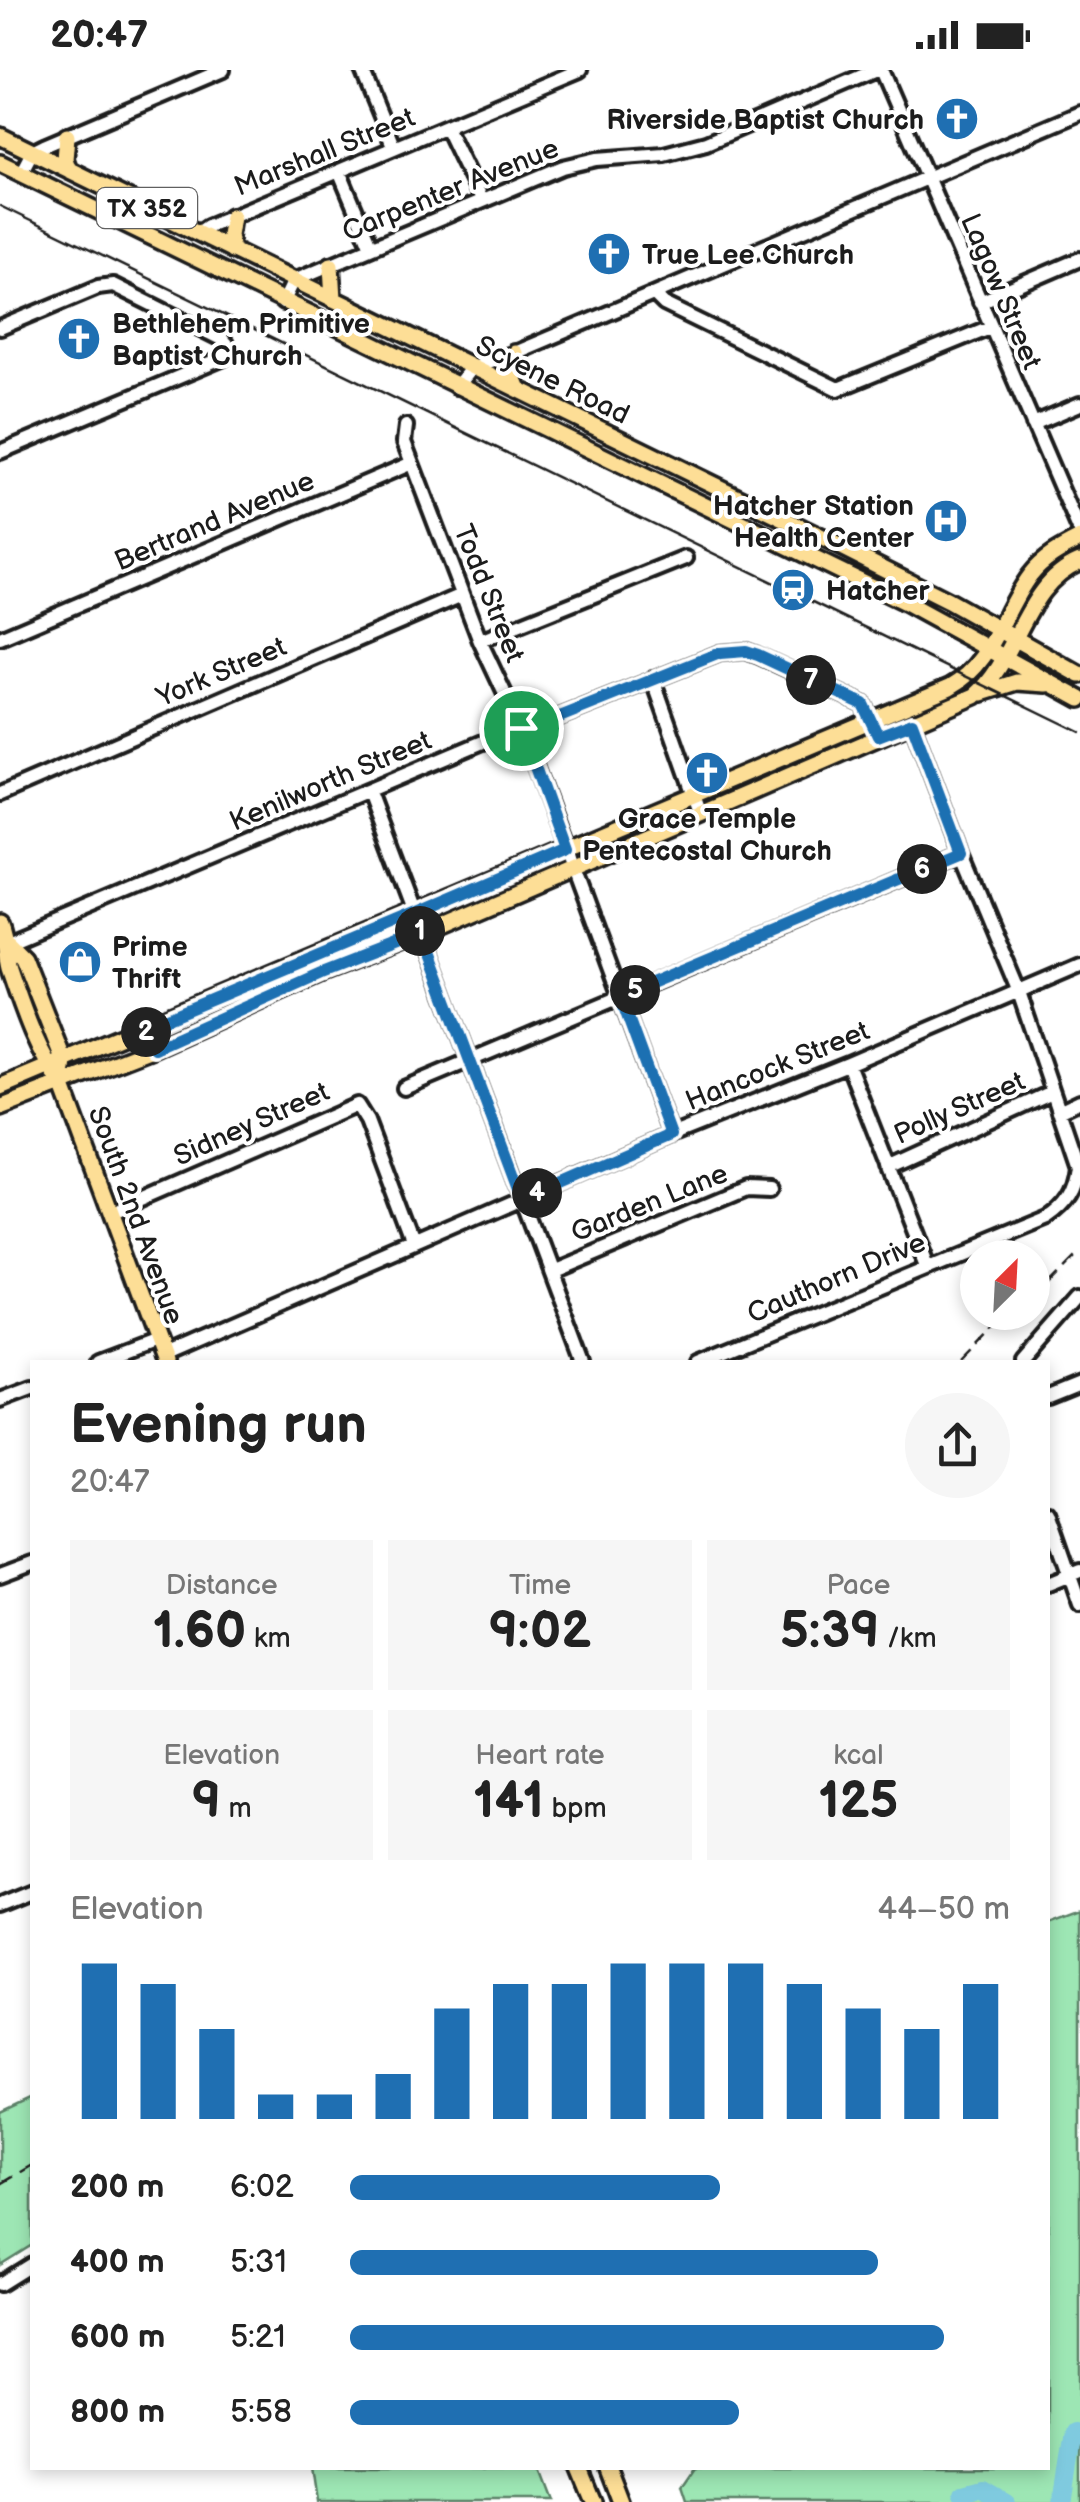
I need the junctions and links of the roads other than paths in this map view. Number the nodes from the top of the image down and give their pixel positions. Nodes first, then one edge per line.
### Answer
1 (223, 70) edge
2 (362, 70) edge
3 (580, 70) edge
4 (878, 70) edge
5 (1080, 112) edge
6 (446, 127) junction
7 (0, 136) edge
8 (67, 136) junction
9 (394, 148) junction
10 (32, 152) junction
11 (0, 162) edge
12 (69, 170) junction
13 (339, 171) junction
14 (20, 173) junction
15 (926, 178) junction
16 (482, 200) junction
17 (232, 216) junction
18 (198, 233) junction
19 (371, 247) junction
20 (232, 250) junction
21 (1080, 259) edge
22 (330, 265) junction
23 (294, 280) junction
24 (654, 294) junction
25 (333, 300) junction
26 (980, 302) junction
27 (282, 303) junction
28 (990, 327) junction
29 (0, 328) edge
30 (514, 353) junction
31 (472, 367) junction
32 (456, 387) junction
33 (518, 390) junction
34 (1080, 404) edge
35 (1033, 424) junction
36 (406, 426) dead end
37 (0, 452) edge
38 (412, 463) junction
39 (767, 510) junction
40 (724, 516) junction
41 (1080, 535) edge
42 (686, 558) dead end
43 (1080, 560) edge
44 (462, 594) junction
45 (1000, 630) junction
46 (0, 638) edge
47 (1016, 639) junction
48 (480, 641) junction
49 (990, 647) junction
50 (1006, 656) junction
51 (1080, 675) edge
52 (652, 680) junction
53 (1054, 685) junction
54 (978, 694) junction
55 (1080, 699) edge
56 (912, 723) junction
57 (521, 728) junction
58 (874, 728) junction
59 (369, 792) junction
60 (0, 794) edge
61 (694, 794) junction
62 (700, 812) junction
63 (565, 850) junction
64 (961, 853) junction
65 (573, 869) junction
66 (415, 914) junction
67 (0, 922) edge
68 (421, 934) junction
69 (8, 942) junction
70 (1080, 965) edge
71 (1018, 992) junction
72 (620, 996) junction
73 (144, 1028) junction
74 (154, 1048) junction
75 (471, 1060) junction
76 (56, 1064) junction
77 (848, 1064) junction
78 (62, 1084) junction
79 (0, 1087) edge
80 (404, 1088) dead end
81 (1052, 1092) junction
82 (1080, 1101) edge
83 (0, 1108) edge
84 (1059, 1111) junction
85 (671, 1135) junction
86 (1078, 1166) edge
87 (888, 1167) junction
88 (769, 1189) dead end
89 (522, 1200) junction
90 (111, 1212) junction
91 (414, 1246) junction
92 (927, 1265) junction
93 (550, 1270) junction
94 (1080, 1297) edge
95 (156, 1340) junction
96 (164, 1359) edge
97 (103, 1360) edge
98 (582, 1360) edge
99 (703, 1360) edge
100 (1025, 1360) edge
101 (1080, 1384) edge
102 (30, 1389) edge
103 (1050, 1397) edge
104 (0, 1400) edge
105 (1050, 1517) edge
106 (30, 1564) edge
107 (1075, 1573) edge
108 (0, 1576) edge
109 (1050, 1583) edge
110 (1080, 1605) edge
111 (30, 1893) edge
112 (0, 1905) edge
113 (30, 2265) edge
114 (0, 2284) edge
115 (581, 2470) edge
116 (609, 2470) edge
117 (593, 2502) edge
118 (621, 2502) edge

1 - 8 street
2 - 9 street
3 - 6 street, Marshall Street
4 - 15 street, Lagow Street
4 - 16 street, Carpenter Avenue
5 - 15 street
6 - 9 street, Marshall Street
6 - 16 street
7 - 10 main road, Scyene Road / TX 352
8 - 10 street
8 - 12 main road
9 - 13 street, Marshall Street
10 - 12 main road, Scyene Road / TX 352
10 - 14 street
11 - 14 main road, Scyene Road / TX 352
12 - 18 main road, Scyene Road / TX 352
13 - 17 street, Marshall Street
13 - 19 street
14 - 27 main road, Scyene Road / TX 352
15 - 24 street
15 - 26 street, Lagow Street
16 - 19 street, Carpenter Avenue
17 - 18 street, Marshall Street
17 - 20 main road
18 - 20 main road, Scyene Road / TX 352
19 - 22 street, Carpenter Avenue
20 - 23 main road, Scyene Road / TX 352
21 - 26 street
22 - 23 street, Carpenter Avenue
22 - 25 main road
23 - 25 main road, Scyene Road / TX 352
23 - 27 street
24 - 28 street
24 - 30 street
25 - 31 main road, Scyene Road / TX 352
26 - 28 street, Lagow Street
27 - 32 main road, Scyene Road / TX 352
28 - 35 street, Lagow Street
29 - 37 street
30 - 31 street
30 - 33 main road
31 - 32 street
31 - 33 main road, Scyene Road / TX 352
32 - 40 main road, Scyene Road / TX 352
33 - 39 main road, Scyene Road / TX 352
34 - 35 street
35 - 41 street, Lagow Street
36 - 38 street
38 - 44 street, Todd Street
38 - 46 street, Bertrand Avenue
39 - 40 main road
39 - 45 main road, Scyene Road / TX 352
40 - 49 main road, Scyene Road / TX 352
41 - 45 main road
42 - 48 street
43 - 47 main road
44 - 48 street, Todd Street
44 - 60 street, York Street
45 - 47 main road, Scyene Road / TX 352
45 - 49 main road
47 - 50 main road
47 - 51 main road, Scyene Road / TX 352
48 - 57 street, Todd Street
49 - 50 main road, Scyene Road / TX 352
49 - 58 main road
50 - 53 main road, Scyene Road / TX 352
50 - 54 main road
52 - 57 street, Kenilworth Street
52 - 58 street, Kenilworth Street
52 - 61 street
53 - 54 main road
53 - 55 main road, Scyene Road / TX 352
54 - 56 main road
56 - 58 main road
56 - 64 street
57 - 59 street, Kenilworth Street
57 - 63 street, Todd Street
58 - 61 main road
58 - 62 main road
59 - 66 street
59 - 69 street, Kenilworth Street
61 - 62 street
61 - 63 main road
62 - 65 main road
63 - 65 street, Todd Street
63 - 66 main road
64 - 71 street
64 - 72 street
65 - 68 main road
65 - 72 street, Todd Street
66 - 68 street
66 - 73 main road
67 - 69 main road, South 2nd Avenue
68 - 74 main road
68 - 75 street
69 - 76 main road, South 2nd Avenue
70 - 71 street, Hancock Street
71 - 77 street, Hancock Street
71 - 81 street
72 - 75 street
72 - 85 street, Todd Street
73 - 74 main road
73 - 76 main road
74 - 78 main road
75 - 80 street
75 - 89 street
76 - 78 main road, South 2nd Avenue
76 - 79 main road
77 - 85 street, Hancock Street
77 - 87 street
78 - 83 main road
78 - 90 main road, South 2nd Avenue
81 - 84 street
81 - 87 street, Polly Street
82 - 84 street, Polly Street
84 - 86 street
85 - 89 street, Hancock Street
86 - 92 street, Cauthorn Drive
87 - 92 street
88 - 93 street, Garden Lane
89 - 91 street, Hancock Street
89 - 93 street
90 - 91 street, Sidney Street
90 - 95 main road, South 2nd Avenue
91 - 96 street, Hancock Street
92 - 99 street, Cauthorn Drive
93 - 98 street
94 - 100 street
95 - 96 main road, South 2nd Avenue
95 - 97 street
101 - 103 street
102 - 104 street
105 - 107 street
106 - 108 street
107 - 109 street
107 - 110 street
111 - 112 street
113 - 114 street
115 - 117 main road
116 - 118 main road

